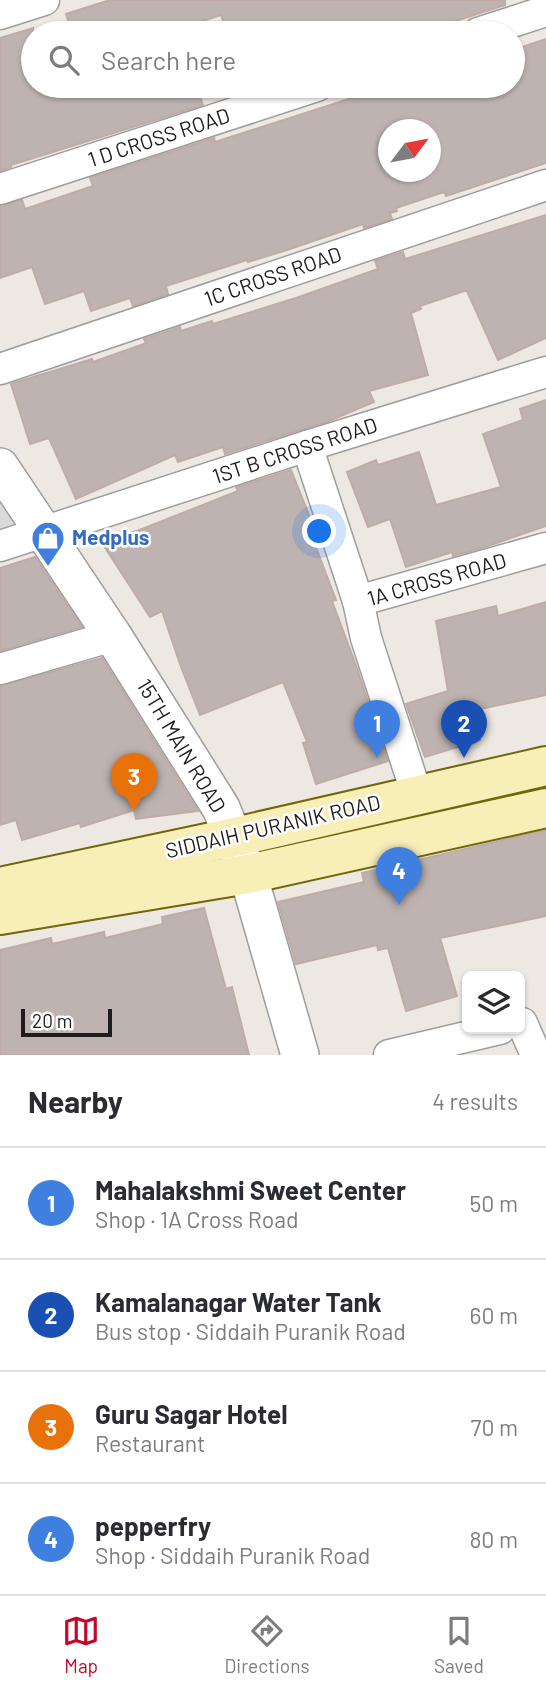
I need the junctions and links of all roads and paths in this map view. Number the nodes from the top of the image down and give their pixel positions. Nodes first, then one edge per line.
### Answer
1 (44, 0) edge
2 (546, 11) edge
3 (0, 14) edge
4 (515, 21) edge
5 (280, 98) edge
6 (546, 185) edge
7 (0, 189) edge
8 (0, 369) edge
9 (546, 372) edge
10 (307, 446) junction
11 (0, 467) edge
12 (45, 532) junction
13 (0, 546) edge
14 (546, 548) edge
15 (358, 601) junction
16 (113, 636) junction
17 (0, 669) edge
18 (546, 766) edge
19 (417, 795) junction
20 (546, 808) edge
21 (234, 837) junction
22 (248, 874) junction
23 (0, 887) edge
24 (0, 915) edge
25 (525, 1031) edge
26 (479, 1034) edge
27 (300, 1055) edge
28 (389, 1055) edge
29 (536, 1055) edge

1 - 3 street
2 - 4 street
5 - 7 street, 1 D CROSS ROAD
6 - 8 street, 1C CROSS ROAD
9 - 10 street, 1ST B CROSS ROAD
10 - 12 street, 1ST B CROSS ROAD
10 - 15 street
11 - 12 street, 15TH MAIN ROAD
12 - 13 street, 1ST B CROSS ROAD
12 - 16 street, 15TH MAIN ROAD
14 - 15 street, 1A CROSS ROAD
15 - 19 street, 1A CROSS ROAD
16 - 17 street
16 - 21 street, 15TH MAIN ROAD
18 - 19 main road, SIDDAIH PURANIK ROAD
19 - 21 main road, SIDDAIH PURANIK ROAD
20 - 22 main road, SIDDAIH PURANIK ROAD
21 - 22 street, 15TH MAIN ROAD
21 - 23 main road, SIDDAIH PURANIK ROAD
22 - 24 main road, SIDDAIH PURANIK ROAD
22 - 27 street, 15TH MAIN ROAD
25 - 29 street
26 - 28 street

